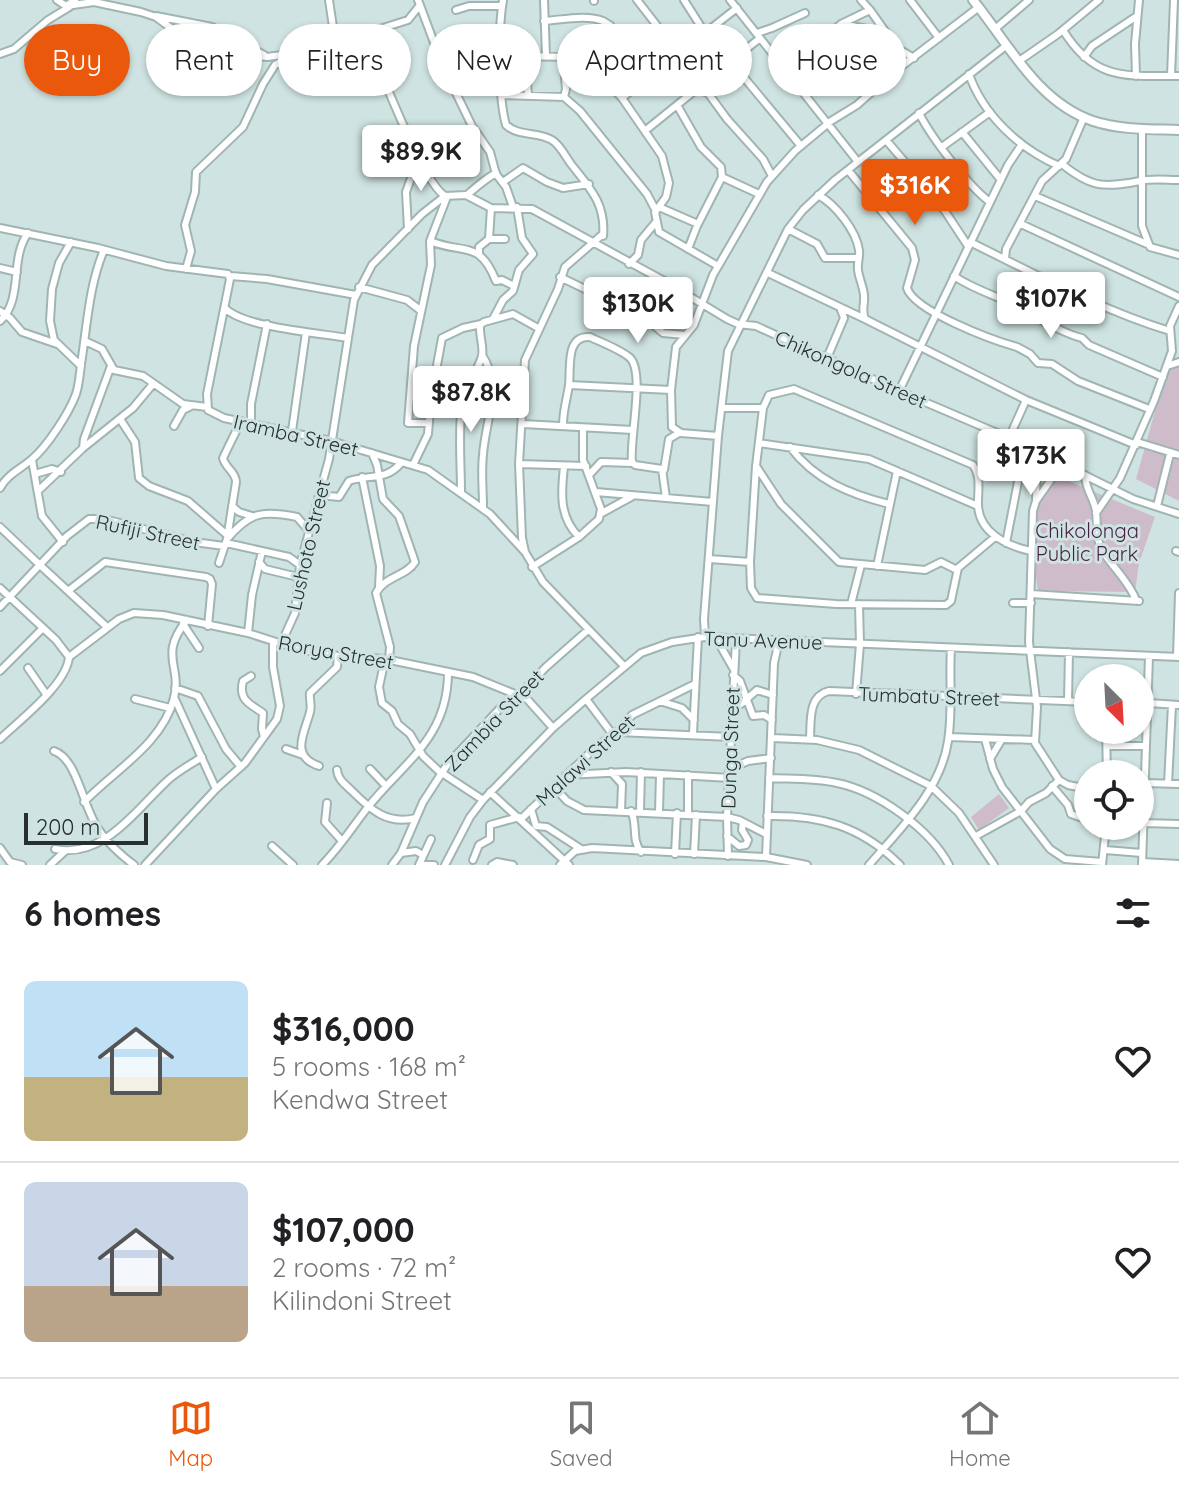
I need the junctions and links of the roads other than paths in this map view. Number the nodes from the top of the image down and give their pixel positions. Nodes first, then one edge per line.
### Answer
1 (57, 0) edge
2 (329, 0) edge
3 (544, 0) edge
4 (637, 0) edge
5 (684, 0) edge
6 (730, 0) edge
7 (861, 0) edge
8 (910, 0) edge
9 (1029, 0) edge
10 (1099, 0) edge
11 (1139, 0) edge
12 (1174, 0) edge
13 (94, 1) edge
14 (419, 2) edge
15 (502, 3) edge
16 (71, 4) edge
17 (976, 4) edge
18 (737, 8) junction
19 (456, 10) dead end
20 (870, 10) junction
21 (141, 12) junction
22 (805, 13) dead end
23 (1137, 16) junction
24 (544, 21) junction
25 (333, 24) edge
26 (395, 24) edge
27 (501, 24) edge
28 (608, 24) edge
29 (656, 24) edge
30 (699, 24) edge
31 (717, 24) edge
32 (841, 24) edge
33 (880, 24) edge
34 (995, 29) junction
35 (1063, 30) junction
36 (758, 35) junction
37 (939, 38) junction
38 (752, 41) edge
39 (1007, 45) junction
40 (768, 48) edge
41 (906, 53) edge
42 (0, 54) edge
43 (278, 56) edge
44 (541, 56) edge
45 (546, 56) junction
46 (267, 57) junction
47 (557, 57) edge
48 (1084, 57) junction
49 (914, 58) junction
50 (1019, 61) junction
51 (278, 66) edge
52 (969, 74) junction
53 (1136, 76) junction
54 (1175, 76) edge
55 (752, 87) edge
56 (391, 96) edge
57 (503, 96) edge
58 (541, 96) edge
59 (624, 96) edge
60 (692, 96) edge
61 (707, 96) edge
62 (805, 96) edge
63 (564, 97) joint
64 (622, 98) joint
65 (677, 105) junction
66 (990, 112) junction
67 (919, 113) junction
68 (1084, 117) junction
69 (829, 123) junction
70 (1142, 129) junction
71 (646, 130) junction
72 (1179, 130) edge
73 (962, 132) junction
74 (886, 140) junction
75 (1022, 144) junction
76 (801, 146) junction
77 (942, 147) junction
78 (419, 156) junction
79 (858, 162) junction
80 (1060, 165) junction
81 (767, 166) junction
82 (778, 168) junction
83 (848, 170) junction
84 (496, 173) junction
85 (772, 176) junction
86 (722, 177) junction
87 (1001, 180) junction
88 (1142, 180) junction
89 (1179, 180) edge
90 (503, 182) junction
91 (589, 184) junction
92 (759, 194) junction
93 (467, 195) junction
94 (818, 195) junction
95 (1035, 196) junction
96 (446, 197) junction
97 (990, 202) junction
98 (515, 207) junction
99 (491, 208) junction
100 (657, 209) junction
101 (656, 222) junction
102 (698, 224) junction
103 (1021, 224) junction
104 (1142, 226) junction
105 (0, 228) edge
106 (408, 229) junction
107 (788, 229) junction
108 (28, 233) junction
109 (603, 234) junction
110 (1131, 237) junction
111 (489, 239) junction
112 (505, 239) dead end
113 (430, 241) junction
114 (71, 242) junction
115 (591, 242) junction
116 (969, 244) junction
117 (600, 247) junction
118 (1150, 247) junction
119 (688, 249) junction
120 (1006, 249) junction
121 (104, 250) junction
122 (479, 254) junction
123 (996, 254) junction
124 (1179, 255) edge
125 (858, 258) junction
126 (1005, 259) junction
127 (629, 264) junction
128 (718, 266) junction
129 (0, 268) edge
130 (186, 269) junction
131 (17, 272) junction
132 (768, 273) junction
133 (230, 276) junction
134 (954, 276) junction
135 (560, 277) junction
136 (658, 278) junction
137 (514, 286) junction
138 (359, 287) junction
139 (356, 295) junction
140 (1179, 297) edge
141 (703, 304) junction
142 (1179, 306) edge
143 (225, 308) junction
144 (841, 309) junction
145 (420, 310) junction
146 (0, 311) edge
147 (937, 314) junction
148 (7, 315) junction
149 (639, 315) junction
150 (493, 319) junction
151 (865, 319) junction
152 (0, 321) edge
153 (267, 324) junction
154 (481, 324) junction
155 (741, 324) junction
156 (538, 328) junction
157 (1170, 331) junction
158 (306, 332) junction
159 (685, 335) junction
160 (347, 338) junction
161 (85, 341) junction
162 (58, 345) junction
163 (921, 347) junction
164 (482, 355) junction
165 (827, 358) junction
166 (1179, 362) edge
167 (81, 366) junction
168 (111, 366) junction
169 (1167, 366) junction
170 (1163, 377) junction
171 (153, 384) junction
172 (569, 385) junction
173 (636, 387) junction
174 (671, 390) junction
175 (899, 391) junction
176 (1026, 400) junction
177 (191, 406) junction
178 (207, 407) junction
179 (722, 408) junction
180 (763, 408) junction
181 (1149, 409) junction
182 (120, 419) junction
183 (241, 421) junction
184 (251, 423) junction
185 (429, 423) junction
186 (523, 424) junction
187 (563, 425) junction
188 (174, 426) dead end
189 (583, 428) junction
190 (633, 430) junction
191 (292, 431) junction
192 (679, 433) junction
193 (718, 436) junction
194 (1009, 438) junction
195 (331, 441) junction
196 (759, 443) junction
197 (1137, 444) junction
198 (1025, 446) junction
199 (790, 447) junction
200 (83, 448) junction
201 (1037, 452) junction
202 (372, 453) junction
203 (1170, 454) junction
204 (1179, 455) edge
205 (32, 460) junction
206 (401, 463) junction
207 (633, 463) junction
208 (519, 464) junction
209 (1062, 464) junction
210 (413, 465) junction
211 (586, 466) junction
212 (756, 466) junction
213 (564, 467) junction
214 (664, 470) junction
215 (897, 471) junction
216 (61, 472) junction
217 (35, 474) junction
218 (589, 475) junction
219 (1085, 475) junction
220 (379, 476) junction
221 (362, 477) junction
222 (0, 488) edge
223 (1114, 489) junction
224 (38, 491) junction
225 (320, 492) junction
226 (461, 492) junction
227 (596, 492) junction
228 (631, 497) junction
229 (666, 498) junction
230 (1036, 501) junction
231 (713, 502) junction
232 (889, 504) junction
233 (232, 506) junction
234 (978, 506) junction
235 (1157, 506) junction
236 (483, 507) junction
237 (1096, 513) junction
238 (600, 514) junction
239 (1179, 514) edge
240 (252, 516) junction
241 (0, 527) edge
242 (309, 531) junction
243 (579, 537) junction
244 (995, 537) junction
245 (63, 542) junction
246 (228, 542) junction
247 (1006, 543) junction
248 (262, 551) junction
249 (1031, 551) junction
250 (525, 552) junction
251 (710, 559) junction
252 (259, 562) junction
253 (750, 562) junction
254 (300, 565) junction
255 (861, 565) junction
256 (41, 566) junction
257 (877, 566) junction
258 (532, 567) junction
259 (957, 570) junction
260 (298, 577) junction
261 (210, 579) junction
262 (379, 587) junction
263 (0, 588) edge
264 (68, 591) junction
265 (1179, 593) edge
266 (1031, 594) junction
267 (9, 598) junction
268 (1013, 603) dead end
269 (1031, 603) junction
270 (855, 604) junction
271 (0, 607) edge
272 (185, 622) junction
273 (208, 626) junction
274 (107, 627) junction
275 (42, 629) junction
276 (588, 630) junction
277 (248, 633) junction
278 (701, 637) junction
279 (716, 638) junction
280 (736, 640) junction
281 (273, 641) junction
282 (779, 641) junction
283 (281, 644) junction
284 (860, 644) junction
285 (199, 648) dead end
286 (951, 648) junction
287 (1029, 651) junction
288 (1069, 652) junction
289 (338, 656) junction
290 (1149, 656) junction
291 (69, 657) junction
292 (1178, 657) edge
293 (387, 659) junction
294 (1149, 664) edge
295 (624, 666) junction
296 (28, 668) dead end
297 (0, 671) edge
298 (733, 671) junction
299 (448, 672) junction
300 (251, 676) dead end
301 (695, 684) junction
302 (175, 688) junction
303 (46, 694) junction
304 (856, 694) junction
305 (514, 695) junction
306 (773, 695) junction
307 (174, 697) junction
308 (747, 697) junction
309 (950, 697) junction
310 (135, 699) dead end
311 (586, 699) junction
312 (1036, 699) junction
313 (1068, 700) junction
314 (660, 701) junction
315 (1074, 701) edge
316 (1154, 703) edge
317 (732, 704) junction
318 (1175, 705) edge
319 (170, 708) junction
320 (694, 720) junction
321 (772, 720) junction
322 (553, 728) junction
323 (615, 733) junction
324 (693, 733) junction
325 (264, 737) junction
326 (731, 737) junction
327 (949, 737) junction
328 (772, 738) junction
329 (0, 739) edge
330 (810, 739) junction
331 (985, 739) junction
332 (1002, 739) junction
333 (1035, 740) junction
334 (1108, 746) joint
335 (1146, 746) joint
336 (286, 749) dead end
337 (54, 751) dead end
338 (421, 752) junction
339 (303, 755) junction
340 (202, 757) junction
341 (771, 758) junction
342 (990, 759) junction
343 (1108, 760) edge
344 (1146, 760) edge
345 (319, 766) dead end
346 (241, 767) junction
347 (370, 769) dead end
348 (730, 769) junction
349 (337, 770) dead end
350 (611, 772) junction
351 (641, 772) junction
352 (442, 773) junction
353 (660, 774) junction
354 (566, 775) junction
355 (688, 775) junction
356 (730, 778) junction
357 (769, 778) junction
358 (1059, 780) junction
359 (1154, 783) edge
360 (1168, 784) junction
361 (1179, 784) edge
362 (386, 786) junction
363 (931, 786) junction
364 (1052, 786) junction
365 (1074, 786) edge
366 (554, 787) junction
367 (216, 789) junction
368 (490, 792) junction
369 (483, 800) junction
370 (84, 802) junction
371 (327, 803) dead end
372 (368, 808) junction
373 (531, 809) junction
374 (621, 811) junction
375 (631, 811) junction
376 (1021, 811) junction
377 (643, 812) junction
378 (659, 812) junction
379 (677, 813) junction
380 (692, 814) junction
381 (767, 816) junction
382 (1074, 816) edge
383 (727, 817) junction
384 (416, 818) junction
385 (520, 818) junction
386 (908, 819) junction
387 (1154, 823) edge
388 (743, 824) junction
389 (1179, 824) edge
390 (635, 825) junction
391 (766, 834) junction
392 (727, 836) junction
393 (976, 836) junction
394 (107, 839) junction
395 (431, 839) dead end
396 (1105, 840) edge
397 (1142, 840) edge
398 (342, 841) junction
399 (272, 846) dead end
400 (0, 848) edge
401 (55, 849) dead end
402 (581, 849) junction
403 (882, 849) junction
404 (1105, 850) junction
405 (65, 851) junction
406 (641, 852) junction
407 (401, 853) junction
408 (1142, 853) junction
409 (675, 854) junction
410 (694, 854) junction
411 (423, 855) junction
412 (728, 856) junction
413 (766, 857) junction
414 (1060, 857) junction
415 (473, 860) dead end
416 (564, 863) edge
417 (1102, 864) edge
418 (1142, 864) edge
419 (1160, 864) edge
420 (1179, 864) edge
421 (22, 865) edge
422 (50, 865) edge
423 (134, 865) edge
424 (145, 865) edge
425 (293, 865) edge
426 (322, 865) edge
427 (392, 865) edge
428 (420, 865) edge
429 (434, 865) edge
430 (445, 865) edge
431 (492, 865) edge
432 (513, 865) edge
433 (807, 865) edge
434 (869, 865) edge
435 (900, 865) edge
436 (949, 865) edge
437 (994, 865) edge
438 (1056, 865) edge

1 - 16 street
2 - 25 street
3 - 24 street
4 - 29 street
5 - 30 street
6 - 18 street
7 - 20 street
8 - 37 street
9 - 34 street
10 - 35 street
11 - 23 street
12 - 54 street
13 - 16 street
13 - 21 street
14 - 26 street
14 - 84 street
15 - 19 street
15 - 27 street
16 - 42 street
17 - 34 main road
17 - 37 street
18 - 31 street
18 - 36 street
20 - 32 street
20 - 33 street
21 - 46 street
21 - 46 street
22 - 36 street
23 - 48 street
23 - 53 street
24 - 28 street
24 - 45 street
34 - 39 main road
35 - 48 street
35 - 50 street
36 - 38 street
36 - 40 street
37 - 49 street
39 - 50 main road
39 - 52 street
41 - 49 street
43 - 46 street
44 - 45 street
45 - 47 street
48 - 53 street
49 - 69 street
50 - 68 main road
51 - 130 street
52 - 66 street
52 - 67 street
53 - 54 street
55 - 76 street
56 - 78 street
57 - 91 street
58 - 63 street
59 - 64 street
60 - 65 street
61 - 81 street
62 - 69 street
63 - 100 street
64 - 71 street
65 - 71 street
65 - 86 street
66 - 73 street
66 - 75 street
67 - 74 street
67 - 77 street
68 - 70 main road
68 - 80 street
69 - 76 street
69 - 79 street
70 - 72 main road
70 - 88 street
71 - 100 street
73 - 77 street
73 - 87 street
74 - 79 street
74 - 116 street
75 - 80 street
75 - 87 street
76 - 82 street
77 - 97 street
78 - 96 street
78 - 106 street
79 - 83 street
80 - 88 street
80 - 95 street
81 - 82 street
81 - 85 street
82 - 85 street
83 - 94 street
83 - 147 street
84 - 90 street
84 - 93 street
85 - 92 street
86 - 92 street
86 - 102 street
87 - 97 street
88 - 89 street
88 - 104 street
90 - 91 street
90 - 98 street
91 - 109 street
92 - 128 street
93 - 96 street
93 - 99 street
94 - 107 street
94 - 125 street
95 - 103 street
95 - 110 street
96 - 106 street, Lushoto Street
96 - 113 street
97 - 116 street
98 - 99 street
98 - 115 street, Chikongola Street
98 - 137 street
99 - 111 street
100 - 101 street
100 - 102 street
101 - 119 street
101 - 127 street
102 - 119 street
103 - 120 street
103 - 140 street
104 - 110 street
104 - 118 street
105 - 108 street
106 - 138 street, Lushoto Street
107 - 125 street
107 - 132 street
108 - 114 street
108 - 131 street
109 - 115 street
109 - 117 street
110 - 118 street
111 - 112 street
111 - 122 street
113 - 122 street
113 - 145 street
114 - 121 street
114 - 162 street
115 - 117 street, Chikongola Street
115 - 135 street
116 - 123 street
116 - 134 street
117 - 127 street, Chikongola Street
118 - 124 street
119 - 128 street
120 - 123 street
120 - 126 street
121 - 130 street
121 - 161 street
122 - 137 street
123 - 126 street
125 - 151 street
126 - 157 street
127 - 136 street, Chikongola Street
128 - 141 street
129 - 131 street
130 - 133 street
131 - 148 street
132 - 144 street
132 - 155 street
133 - 139 street
133 - 143 street, Iramba Street
134 - 147 street
134 - 170 street
135 - 149 street
135 - 156 street
136 - 141 street, Chikongola Street
136 - 149 street
137 - 150 street
138 - 139 street, Lushoto Street
138 - 145 street
139 - 160 street, Lushoto Street
141 - 155 street, Chikongola Street
141 - 159 street
142 - 157 street
143 - 153 street
143 - 178 street, Iramba Street
144 - 151 street
144 - 165 street
145 - 185 street
146 - 148 street
147 - 163 street
147 - 181 street
148 - 152 street
148 - 162 street
149 - 159 street
150 - 154 street
150 - 156 street
151 - 163 street
153 - 158 street
153 - 184 street
154 - 164 street
154 - 185 street
155 - 165 street, Chikongola Street
155 - 179 street
156 - 186 street
157 - 169 street
158 - 160 street
158 - 191 street
159 - 174 street
160 - 195 street, Lushoto Street
161 - 167 street
161 - 168 street
162 - 167 street
163 - 175 street
163 - 176 street
164 - 226 street
164 - 236 street
165 - 175 street, Chikongola Street
166 - 169 street
167 - 205 street
168 - 171 street
168 - 200 street
169 - 170 street
170 - 181 street
171 - 177 street
171 - 182 street
172 - 173 street
172 - 173 street
172 - 187 street
173 - 174 street
173 - 190 street
174 - 192 street
175 - 194 street, Chikongola Street
176 - 194 street
176 - 197 street
177 - 178 street
177 - 188 street
178 - 183 street, Iramba Street
179 - 180 street
179 - 193 street
180 - 196 street
180 - 234 street
181 - 197 street
182 - 200 street
182 - 246 street
183 - 184 street, Iramba Street
183 - 233 street
184 - 191 street, Iramba Street
185 - 210 street
186 - 187 street
186 - 208 street
187 - 189 street
189 - 190 street
189 - 211 street
190 - 207 street
191 - 195 street, Iramba Street
192 - 193 street
192 - 214 street
193 - 231 street
194 - 198 street, Chikongola Street
195 - 202 street, Iramba Street
195 - 225 street, Lushoto Street
196 - 199 street
196 - 212 street
197 - 203 street
197 - 223 street
198 - 201 street, Chikongola Street
198 - 247 street
199 - 215 street
199 - 232 street
200 - 216 street
201 - 209 street, Chikongola Street
201 - 230 street
202 - 206 street, Iramba Street
202 - 220 street
203 - 204 street
203 - 235 street
205 - 217 street
205 - 222 street
206 - 210 street, Iramba Street
206 - 220 street
207 - 214 street
207 - 218 street
208 - 213 street
208 - 250 street
209 - 219 street, Chikongola Street
209 - 230 street
210 - 226 street, Iramba Street
211 - 213 street
211 - 218 street
212 - 253 street
212 - 255 street
213 - 243 street
214 - 229 street
215 - 232 street
215 - 234 street
216 - 217 street
216 - 224 street
217 - 224 street
218 - 227 street
219 - 223 street, Chikongola Street
219 - 237 street
220 - 221 street
220 - 262 street
221 - 225 street
221 - 262 street
223 - 235 street, Chikongola Street
223 - 237 street
224 - 245 street
225 - 242 street, Lushoto Street
226 - 236 street, Iramba Street
227 - 228 street
227 - 238 street
228 - 229 street
228 - 238 street
229 - 231 street
230 - 249 street
231 - 251 street
232 - 257 street
233 - 240 street
233 - 246 street
234 - 244 street
235 - 239 street, Chikongola Street
236 - 250 street, Iramba Street
237 - 266 street
238 - 243 street
240 - 242 street
240 - 246 street
241 - 256 street
242 - 254 street, Lushoto Street
243 - 258 street
244 - 247 street
244 - 259 street
245 - 246 street, Rufiji Street
245 - 256 street, Rufiji Street
246 - 248 street, Rufiji Street
246 - 261 street
247 - 249 street
248 - 252 street
248 - 254 street, Rufiji Street
249 - 266 street
250 - 258 street, Iramba Street
251 - 253 street
251 - 278 street
252 - 260 street
252 - 277 street
253 - 270 street
254 - 260 street, Lushoto Street
255 - 257 street
255 - 270 street
256 - 264 street
256 - 267 street, Rufiji Street
257 - 259 street
258 - 276 street, Iramba Street
259 - 270 street
260 - 283 street, Lushoto Street
261 - 264 street
261 - 273 street
262 - 293 street
263 - 267 street
264 - 274 street
265 - 292 street
266 - 269 street
267 - 271 street, Rufiji Street
267 - 275 street
268 - 269 street
269 - 287 street
270 - 284 street
272 - 273 street, Rorya Street
272 - 274 street, Rorya Street
272 - 285 street
272 - 302 street
273 - 277 street, Rorya Street
274 - 291 street, Rorya Street
275 - 291 street
275 - 297 street
276 - 295 street, Iramba Street
276 - 305 street, Zambia Street
277 - 281 street, Rorya Street
278 - 279 street, Tanu Avenue
278 - 295 street, Tanu Avenue
278 - 301 street
279 - 280 street, Tanu Avenue
279 - 298 street
280 - 282 street, Tanu Avenue
280 - 298 street, Dunga Street
281 - 283 street, Rorya Street
281 - 325 street
282 - 284 street, Tanu Avenue
282 - 306 street
283 - 289 street, Rorya Street
284 - 286 street, Tanu Avenue
284 - 304 street
286 - 287 street, Tanu Avenue
286 - 309 street
287 - 288 street, Tanu Avenue
287 - 312 street
288 - 290 street, Tanu Avenue
288 - 313 street
289 - 293 street, Rorya Street
289 - 339 street
290 - 292 street, Tanu Avenue
290 - 294 street
291 - 303 street
293 - 299 street, Rorya Street
293 - 338 street
295 - 311 street, Tanu Avenue
296 - 303 street
298 - 308 street
298 - 317 street, Dunga Street
299 - 305 street, Rorya Street
299 - 338 street
300 - 325 street
301 - 314 street, Malawi Street
301 - 320 street
302 - 307 street
302 - 346 street
303 - 329 street
304 - 309 street, Tumbatu Street
304 - 330 street, Tumbatu Street
305 - 322 street, Rorya Street
305 - 352 street, Zambia Street
306 - 308 street
306 - 321 street
307 - 319 street
307 - 340 street
308 - 317 street
308 - 321 street
309 - 312 street, Tumbatu Street
309 - 327 street
310 - 319 street
311 - 322 street, Tanu Avenue
311 - 323 street
312 - 313 street, Tumbatu Street
312 - 333 street
313 - 315 street, Tumbatu Street
314 - 320 street
314 - 323 street, Malawi Street
316 - 318 street
317 - 326 street, Dunga Street
318 - 360 street
319 - 370 street
320 - 324 street
321 - 328 street
322 - 368 street, Tanu Avenue
323 - 324 street
323 - 354 street, Malawi Street
324 - 326 street
325 - 346 street
326 - 348 street, Dunga Street
327 - 331 street
327 - 363 street
328 - 330 street
328 - 341 street
330 - 363 street
331 - 332 street
331 - 342 street
332 - 333 street
332 - 342 street
333 - 358 street
334 - 335 street
334 - 343 street
335 - 344 street
336 - 339 street
337 - 370 street
338 - 352 street
338 - 362 street
339 - 345 street
340 - 367 street
340 - 394 street
341 - 348 street
341 - 357 street
342 - 376 street
346 - 367 street
347 - 362 street
348 - 356 street, Dunga Street
349 - 372 street
350 - 351 street
350 - 354 street
350 - 374 street
351 - 353 street
351 - 377 street
352 - 369 street
352 - 384 street, Zambia Street
353 - 355 street
353 - 378 street
354 - 366 street, Malawi Street
355 - 356 street
355 - 380 street
356 - 383 street, Dunga Street
357 - 381 street
357 - 386 street
358 - 364 street
358 - 365 street
359 - 360 street
360 - 361 street
362 - 372 street
363 - 386 street
363 - 393 street
364 - 376 street
364 - 382 street
366 - 373 street, Malawi Street
366 - 374 street
367 - 424 street
368 - 369 street, Tanu Avenue
368 - 385 street
369 - 430 street, Tanu Avenue
370 - 394 street
371 - 398 street
372 - 384 street
372 - 398 street
373 - 385 street, Malawi Street
373 - 402 street
374 - 375 street
375 - 377 street
375 - 390 street
376 - 393 street
376 - 414 street
377 - 378 street
377 - 390 street
378 - 379 street
379 - 380 street
379 - 409 street
380 - 383 street
380 - 410 street
381 - 391 street
381 - 403 street
383 - 388 street
383 - 392 street, Dunga Street
384 - 407 street, Zambia Street
385 - 415 street, Malawi Street
385 - 416 street
386 - 403 street
386 - 436 street
387 - 389 street
388 - 391 street
388 - 392 street
388 - 392 street
390 - 406 street
391 - 413 street
392 - 412 street, Dunga Street
393 - 437 street
394 - 405 street
394 - 423 street
395 - 411 street
396 - 404 street
397 - 408 street
398 - 426 street
399 - 425 street
400 - 421 street
401 - 405 street
402 - 406 street
402 - 416 street
403 - 434 street
403 - 435 street
404 - 408 street
404 - 417 street
405 - 422 street
406 - 409 street
407 - 411 street
407 - 427 street, Zambia Street
408 - 418 street
409 - 410 street
410 - 412 street
411 - 428 street
412 - 413 street
413 - 433 street
414 - 417 street
414 - 438 street
418 - 419 street
419 - 420 street
428 - 429 street
431 - 432 street

